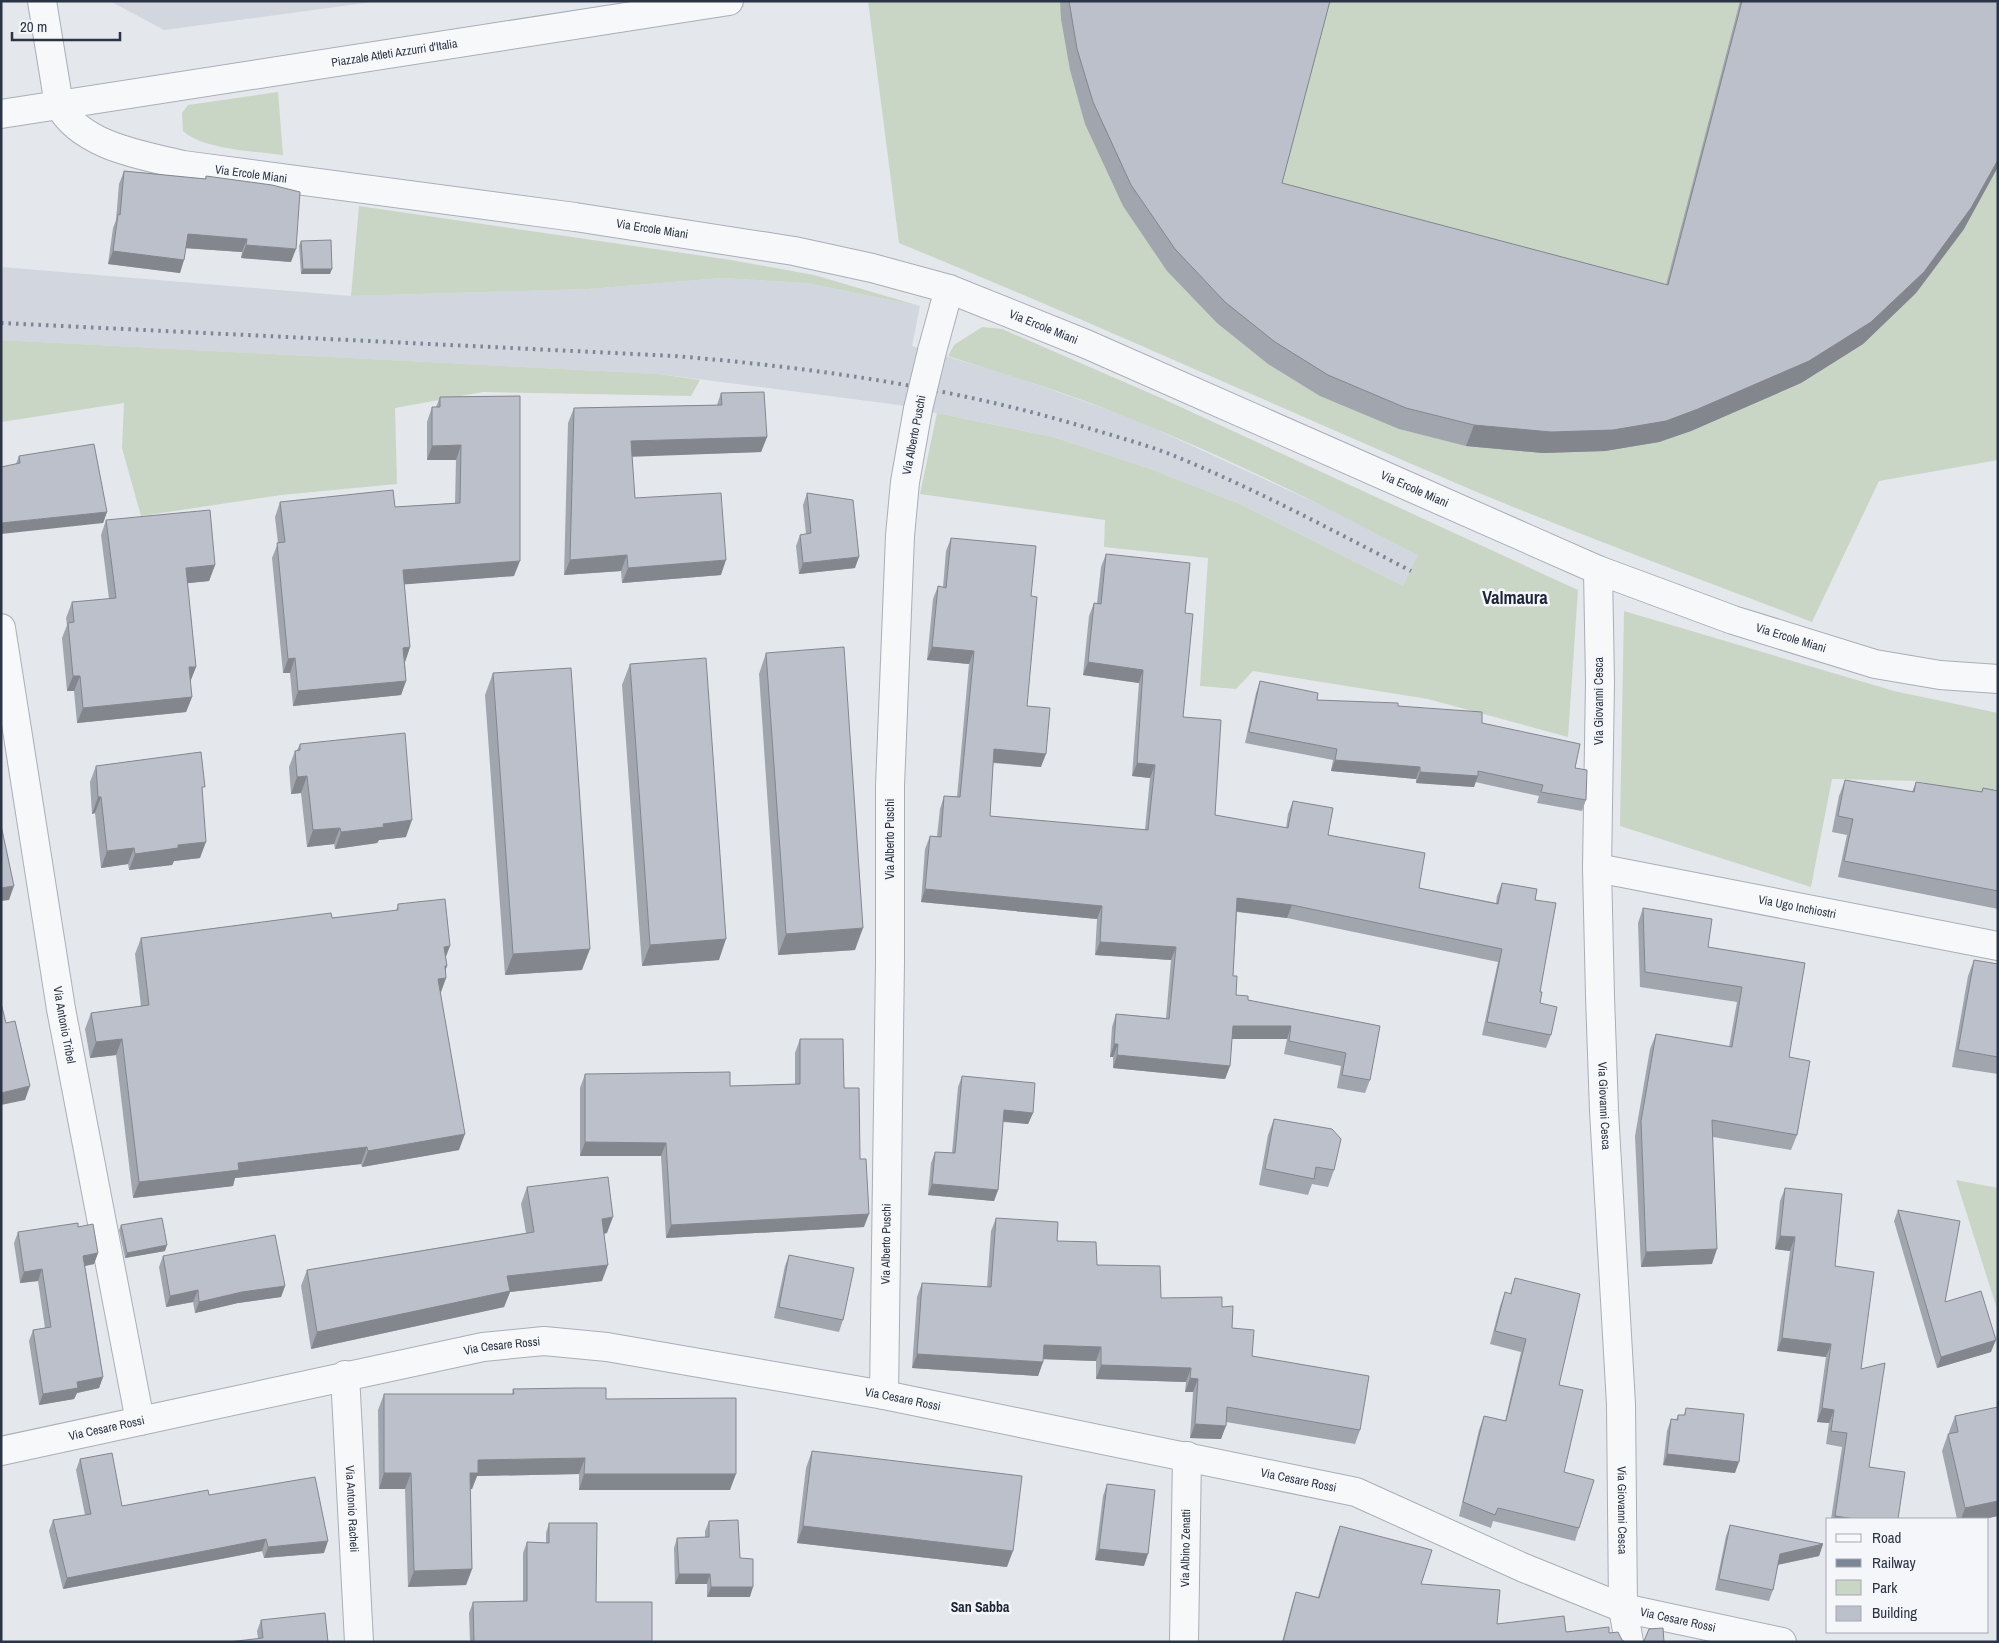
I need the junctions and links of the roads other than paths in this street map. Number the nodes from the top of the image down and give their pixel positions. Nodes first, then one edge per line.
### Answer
1 (42, 1) edge
2 (729, 1) edge
3 (59, 105) junction
4 (4, 117) edge
5 (949, 289) junction
6 (1598, 570) junction
7 (1, 628) edge
8 (1998, 679) edge
9 (1597, 868) junction
10 (1998, 946) edge
11 (345, 1375) junction
12 (884, 1395) junction
13 (140, 1421) junction
14 (1, 1451) edge
15 (1186, 1456) junction
16 (1624, 1608) junction
17 (359, 1642) edge
18 (1184, 1642) edge
19 (1629, 1642) edge
20 (1782, 1642) edge

1 - 3 street
2 - 3 street, Piazzale Atleti Azzurri d'Italia
3 - 4 street, Piazzale Atleti Azzurri d'Italia
3 - 5 street, Via Ercole Miani
5 - 6 street, Via Ercole Miani
5 - 12 street, Via Alberto Puschi, bridge
6 - 8 street, Via Ercole Miani
6 - 9 street, Via Giovanni Cesca
7 - 13 street, Via Antonio Tribel
9 - 10 street, Via Ugo Inchiostri
9 - 16 street, Via Giovanni Cesca
11 - 12 street, Via Cesare Rossi
11 - 13 street, Via Cesare Rossi
11 - 17 street, Via Antonio Racheli
12 - 15 street, Via Cesare Rossi
13 - 14 street, Via Cesare Rossi
15 - 16 street, Via Cesare Rossi
15 - 18 street, Via Albino Zenatti
16 - 19 street, Via Giovanni Cesca
16 - 20 street, Via Cesare Rossi

